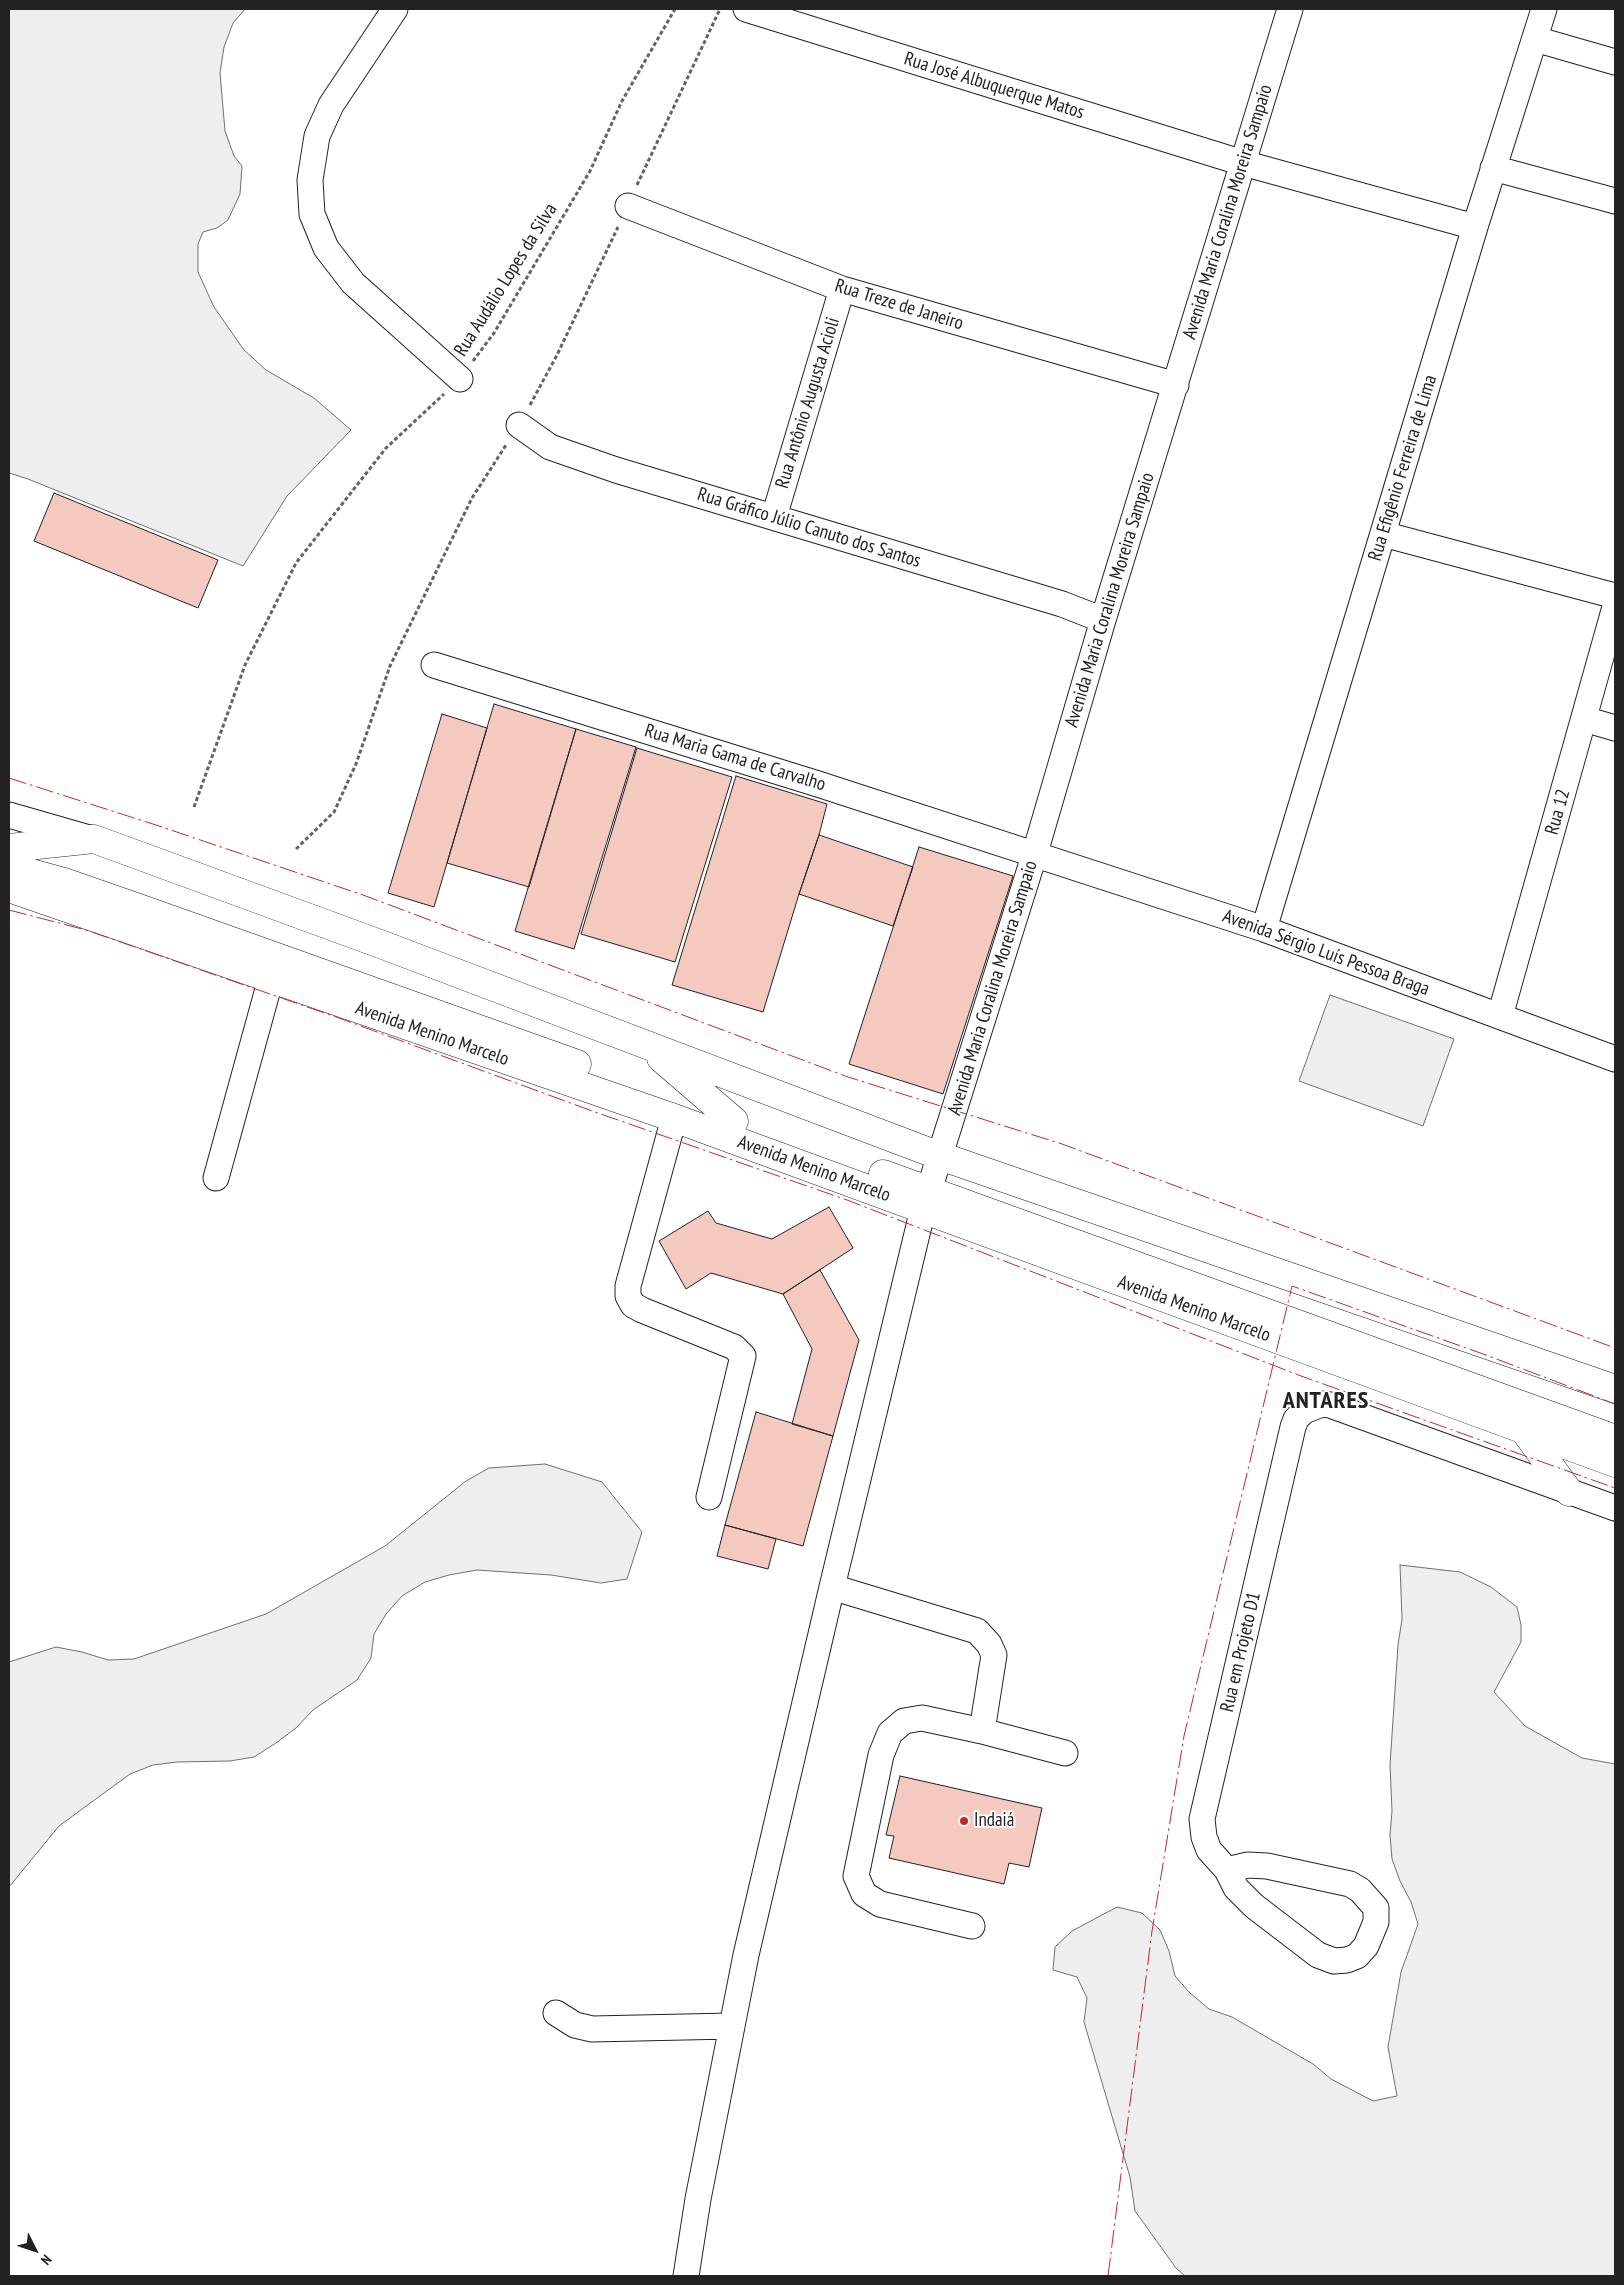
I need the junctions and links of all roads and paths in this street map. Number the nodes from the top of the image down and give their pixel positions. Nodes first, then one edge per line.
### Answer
1 (395, 9) edge
2 (675, 9) edge
3 (746, 9) edge
4 (1290, 9) edge
5 (1544, 9) edge
6 (1535, 39) junction
7 (1615, 62) edge
8 (1243, 163) junction
9 (1493, 168) junction
10 (1615, 201) edge
11 (628, 206) dead end
12 (1475, 226) junction
13 (842, 289) junction
14 (460, 379) junction
15 (1176, 385) junction
16 (519, 425) dead end
17 (774, 516) junction
18 (1383, 534) junction
19 (1615, 596) edge
20 (1615, 607) edge
21 (1103, 620) junction
22 (434, 665) dead end
23 (1584, 719) junction
24 (1615, 728) edge
25 (194, 807) dead end
26 (9, 815) edge
27 (94, 840) junction
28 (9, 848) edge
29 (1035, 853) junction
30 (10, 886) edge
31 (1264, 928) junction
32 (270, 978) junction
33 (1500, 1016) junction
34 (647, 1045) junction
35 (1615, 1059) edge
36 (674, 1118) junction
37 (734, 1121) junction
38 (940, 1156) junction
39 (216, 1178) dead end
40 (926, 1200) junction
41 (1615, 1389) edge
42 (1524, 1430) junction
43 (1615, 1439) edge
44 (1615, 1463) edge
45 (1568, 1492) junction
46 (709, 1497) dead end
47 (1615, 1508) edge
48 (832, 1587) junction
49 (982, 1731) junction
50 (1065, 1753) dead end
51 (1227, 1870) junction
52 (972, 1926) dead end
53 (556, 2013) dead end
54 (731, 2026) junction
55 (686, 2276) edge

1 - 14 street
2 - 14 path, Rua Audálio Lopes da Silva
3 - 8 street, Rua José Albuquerque Matos
4 - 8 street, Avenida Maria Coralina Moreira Sampaio
5 - 6 street, Rua Efigênio Ferreira de Lima
6 - 7 street
6 - 9 street, Rua Efigênio Ferreira de Lima
8 - 12 street, Rua José Albuquerque Matos
8 - 15 street, Avenida Maria Coralina Moreira Sampaio
9 - 10 street
9 - 12 street, Rua Efigênio Ferreira de Lima
11 - 13 street, Rua Treze de Janeiro
12 - 18 street, Rua Efigênio Ferreira de Lima
13 - 15 street, Rua Treze de Janeiro
13 - 17 street, Rua Antônio Augusta Acioli
14 - 25 path, Rua Audálio Lopes da Silva
15 - 21 street, Avenida Maria Coralina Moreira Sampaio
16 - 17 street, Rua Gráfico Júlio Canuto dos Santos
17 - 21 street, Rua Gráfico Júlio Canuto dos Santos
18 - 19 street
18 - 31 street, Rua Efigênio Ferreira de Lima
20 - 23 street, Rua 12
21 - 29 street, Avenida Maria Coralina Moreira Sampaio
22 - 29 street, Rua Maria Gama de Carvalho
23 - 24 street
23 - 33 street, Rua 12
26 - 27 street
27 - 28 main road
27 - 34 main road
29 - 31 street, Avenida Sérgio Luís Pessoa Braga
29 - 38 street, Avenida Maria Coralina Moreira Sampaio
30 - 32 main road, Avenida Menino Marcelo
30 - 37 main road, Avenida Menino Marcelo
31 - 33 street, Avenida Sérgio Luís Pessoa Braga
32 - 36 main road, Avenida Menino Marcelo
32 - 39 street
33 - 35 street, Avenida Sérgio Luís Pessoa Braga
34 - 37 main road
34 - 38 main road
36 - 40 main road, Avenida Menino Marcelo
36 - 46 street
37 - 40 main road, Avenida Menino Marcelo
38 - 40 street, Avenida Maria Coralina Moreira Sampaio
38 - 41 main road
40 - 42 main road, Avenida Menino Marcelo
40 - 43 main road, Avenida Menino Marcelo
40 - 48 street, Avenida Maria Coralina Moreira Sampaio
42 - 44 main road, Avenida Menino Marcelo
42 - 45 main road
45 - 47 street
45 - 51 street, Rua em Projeto D1
48 - 49 street
48 - 54 street, Avenida Maria Coralina Moreira Sampaio
49 - 50 street
49 - 52 street
51 - 51 street, Rua em Projeto D1
53 - 54 street
54 - 55 street, Avenida Maria Coralina Moreira Sampaio

